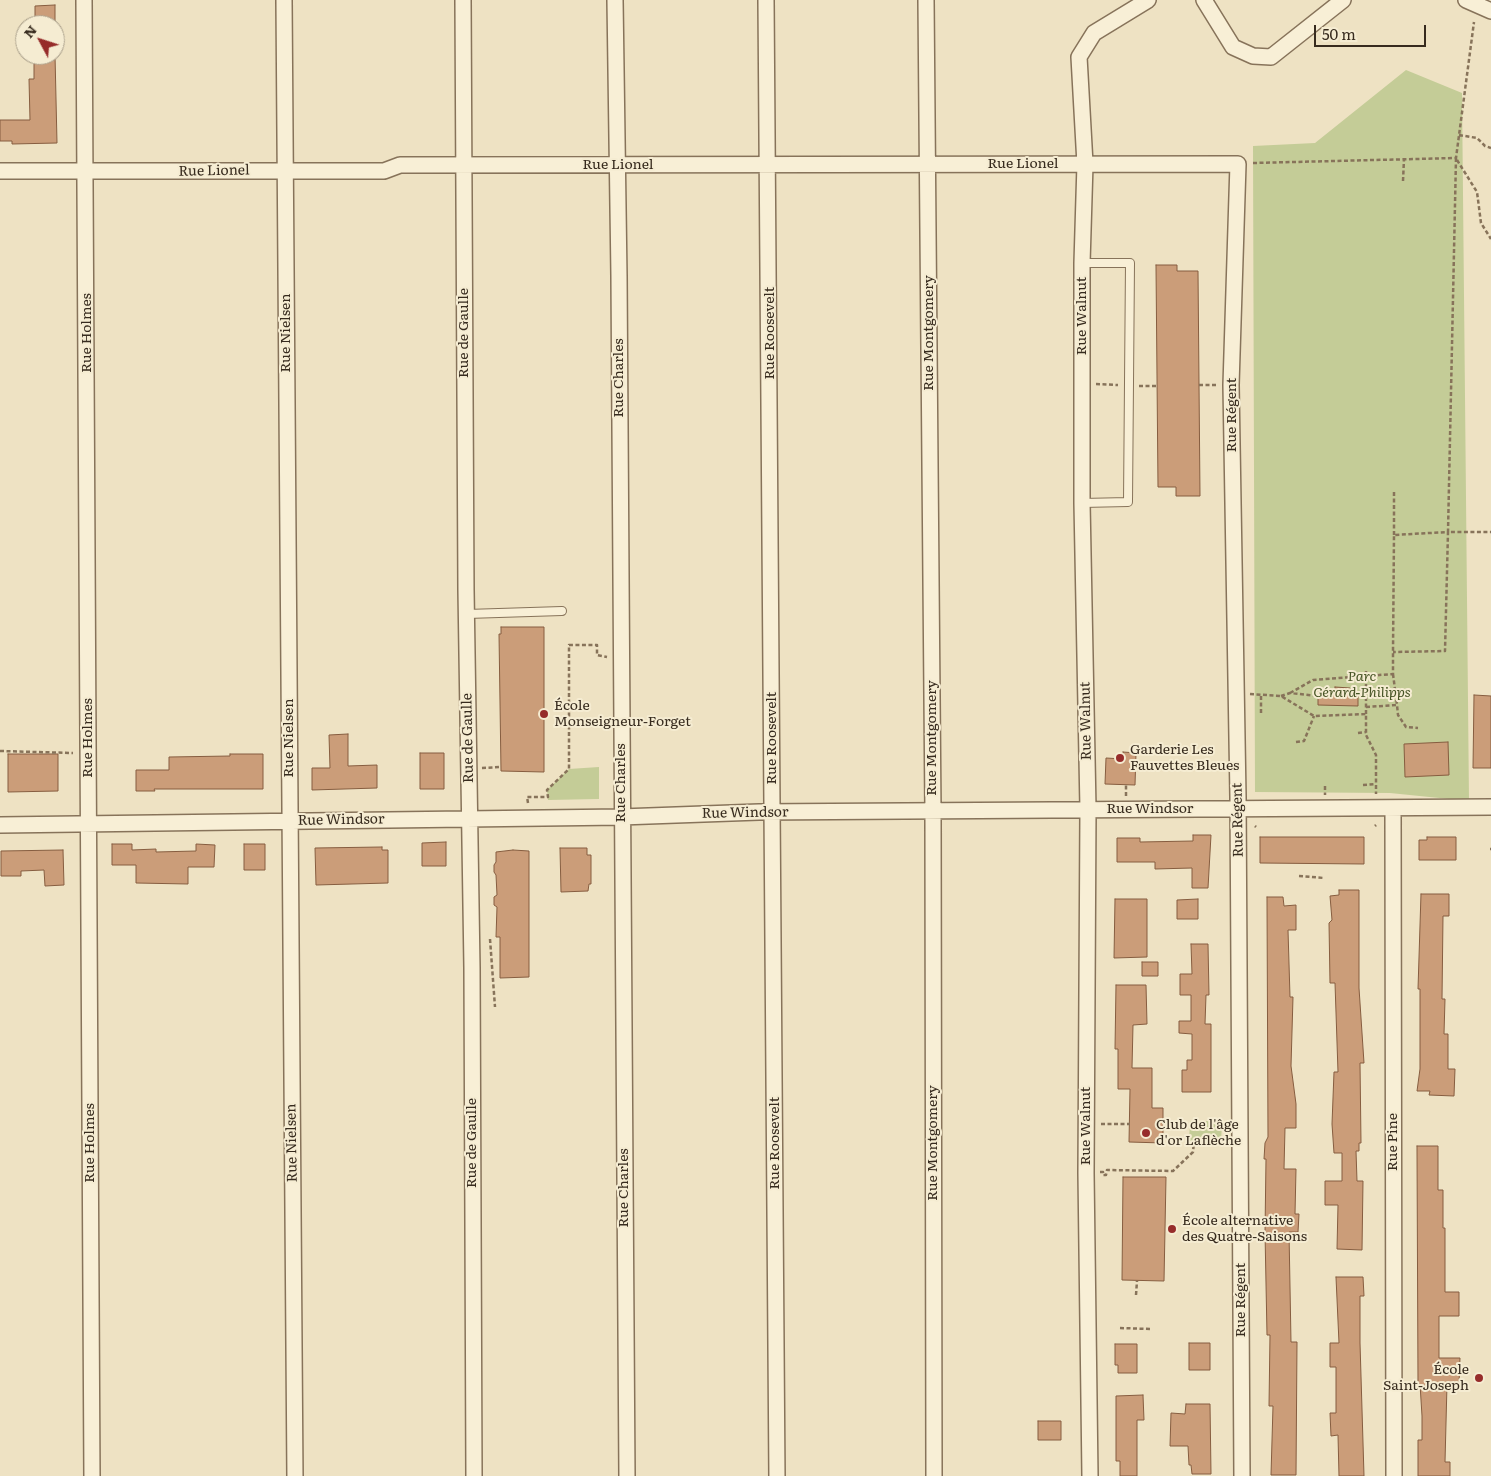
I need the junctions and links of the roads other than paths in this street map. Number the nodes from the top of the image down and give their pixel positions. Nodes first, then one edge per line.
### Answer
1 (84, 0) edge
2 (284, 0) edge
3 (463, 0) edge
4 (615, 0) edge
5 (766, 0) edge
6 (926, 0) edge
7 (1148, 0) edge
8 (1204, 0) edge
9 (1343, 0) edge
10 (1466, 0) edge
11 (1491, 11) edge
12 (1244, 163) joint
13 (928, 164) junction
14 (1086, 164) junction
15 (617, 165) junction
16 (768, 165) junction
17 (466, 166) junction
18 (285, 170) junction
19 (0, 171) edge
20 (86, 172) junction
21 (1082, 263) junction
22 (1082, 503) junction
23 (562, 611) dead end
24 (467, 614) junction
25 (1491, 807) edge
26 (1393, 808) junction
27 (1088, 809) junction
28 (1238, 809) junction
29 (933, 810) junction
30 (773, 812) junction
31 (621, 817) junction
32 (469, 818) junction
33 (289, 820) junction
34 (0, 824) edge
35 (88, 825) junction
36 (92, 1476) edge
37 (295, 1476) edge
38 (474, 1476) edge
39 (627, 1476) edge
40 (777, 1476) edge
41 (934, 1476) edge
42 (1090, 1476) edge
43 (1242, 1476) edge
44 (1394, 1476) edge

1 - 20 street, Rue Holmes
2 - 18 street, Rue Nielsen
3 - 17 street, Rue de Gaulle
4 - 15 street, Rue Charles
5 - 16 street, Rue Roosevelt
6 - 13 street, Rue Montgomery
7 - 14 street, Rue Walnut
8 - 9 street
10 - 11 street
12 - 14 street, Rue Lionel
12 - 28 street, Rue Régent
13 - 14 street, Rue Lionel
13 - 16 street, Rue Lionel
13 - 29 street, Rue Montgomery
14 - 21 street, Rue Walnut
15 - 16 street, Rue Lionel
15 - 17 street, Rue Lionel
15 - 31 street, Rue Charles
16 - 30 street, Rue Roosevelt
17 - 18 street, Rue Lionel
17 - 24 street, Rue de Gaulle
18 - 20 street, Rue Lionel
18 - 33 street, Rue Nielsen
19 - 20 street, Rue Lionel
20 - 35 street, Rue Holmes
21 - 22 street, Rue Walnut
21 - 22 lane
22 - 27 street, Rue Walnut
23 - 24 lane
24 - 32 street, Rue de Gaulle
25 - 26 street, Rue Windsor
26 - 28 street, Rue Windsor
26 - 44 street, Rue Pine
27 - 28 street, Rue Windsor
27 - 29 street, Rue Windsor
27 - 42 street, Rue Walnut
28 - 43 street, Rue Régent
29 - 30 street, Rue Windsor
29 - 41 street, Rue Montgomery
30 - 31 street, Rue Windsor
30 - 40 street, Rue Roosevelt
31 - 32 street, Rue Windsor
31 - 39 street, Rue Charles
32 - 33 street, Rue Windsor
32 - 38 street, Rue de Gaulle
33 - 35 street, Rue Windsor
33 - 37 street, Rue Nielsen
34 - 35 street, Rue Windsor
35 - 36 street, Rue Holmes

